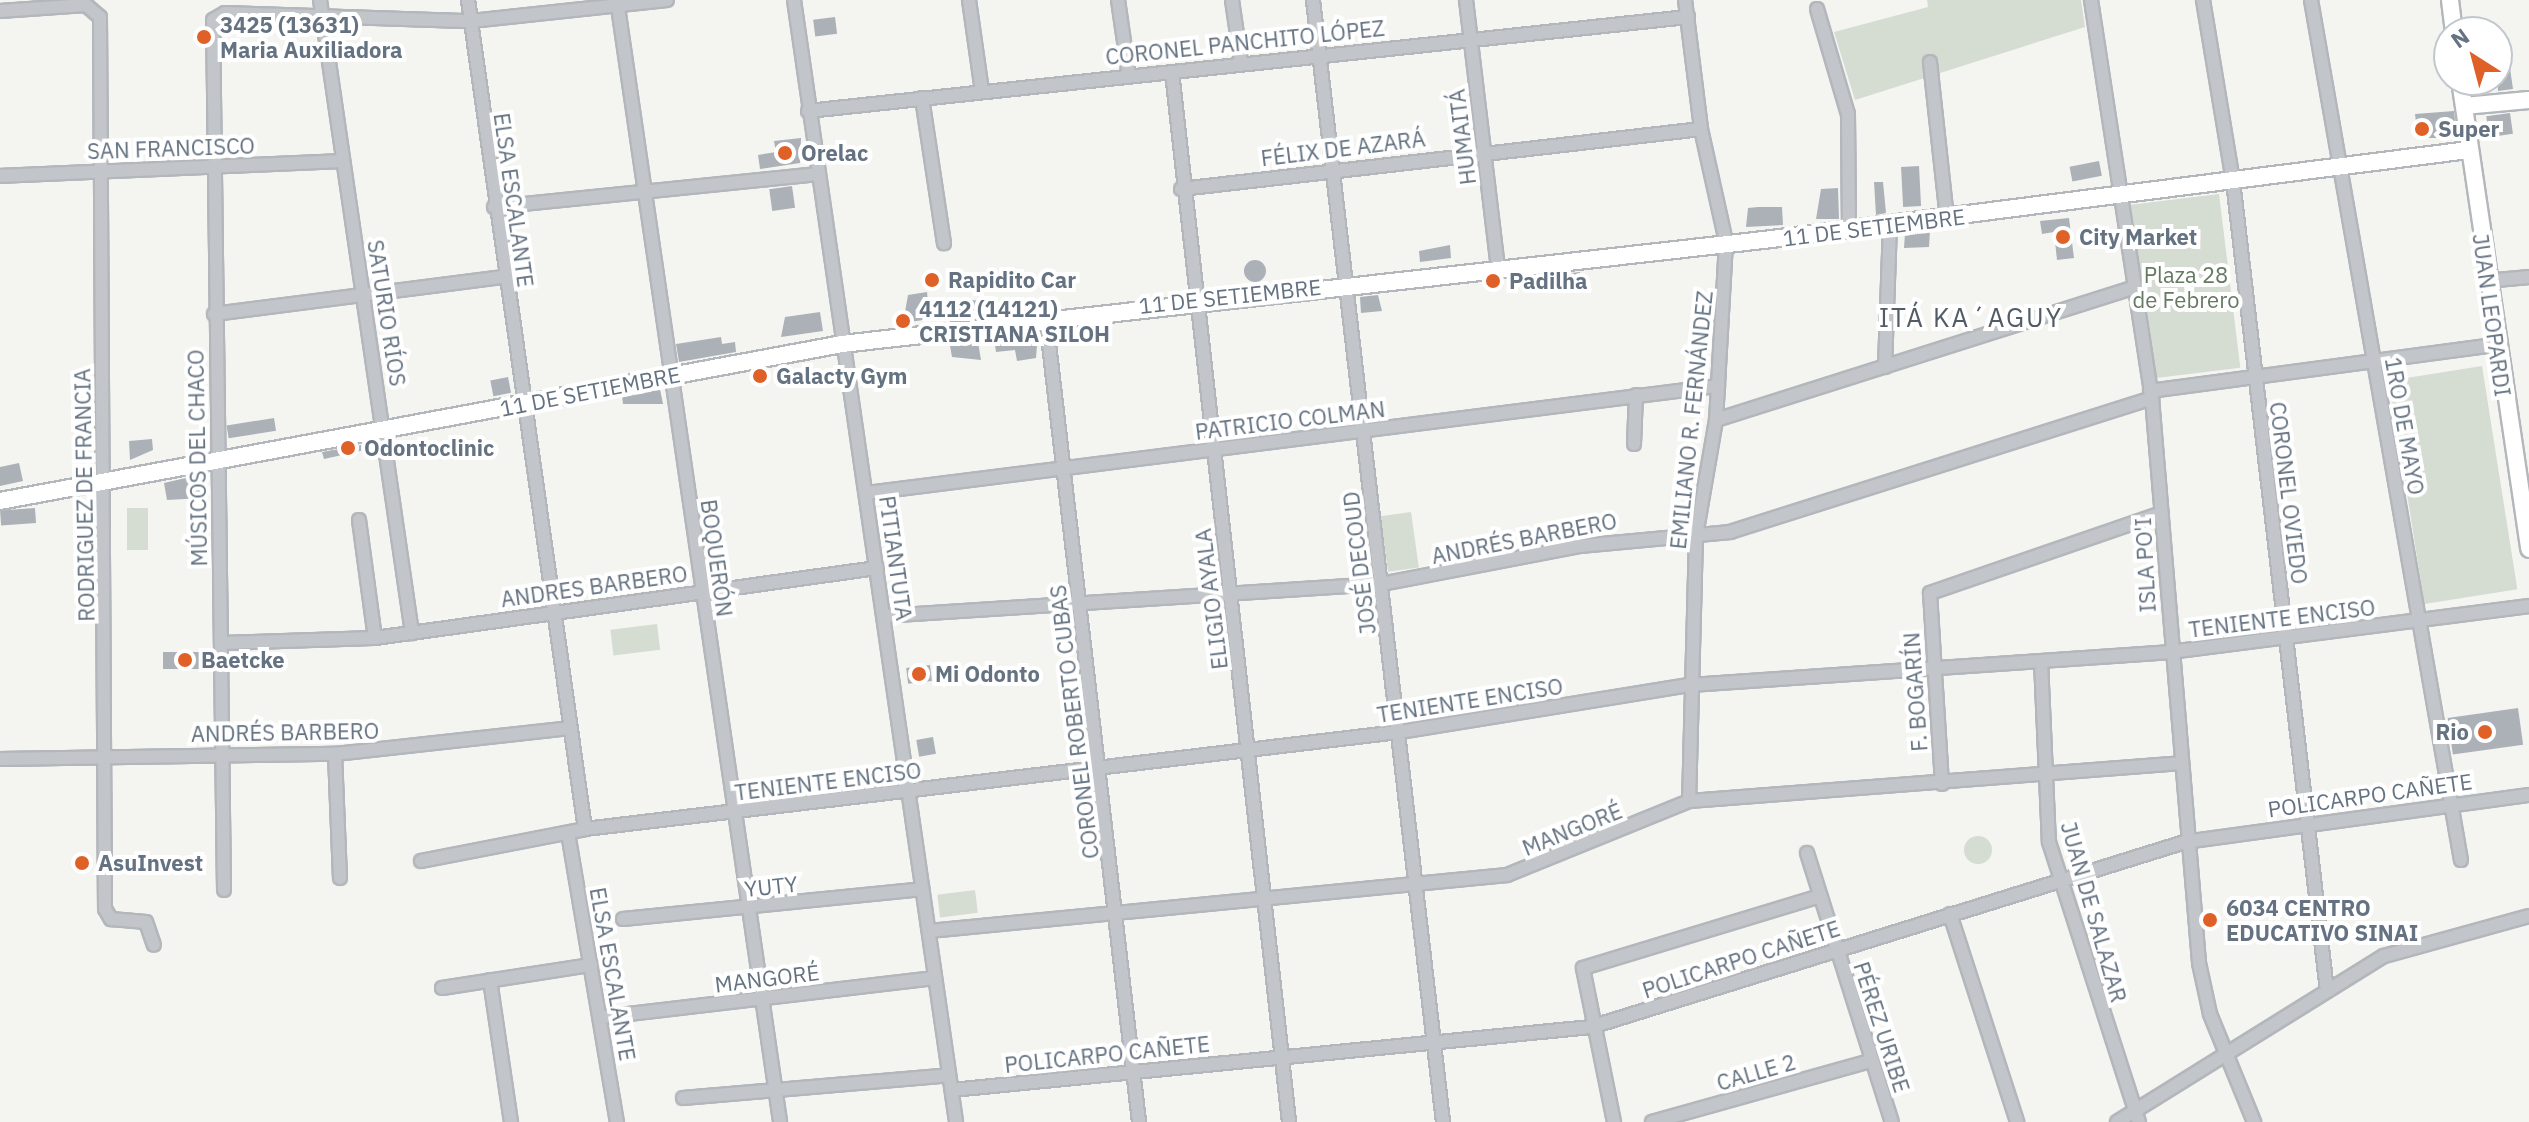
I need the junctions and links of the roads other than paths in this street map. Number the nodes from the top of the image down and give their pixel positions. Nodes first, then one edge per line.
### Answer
1 (320, 0) edge
2 (468, 0) edge
3 (667, 0) edge
4 (794, 0) edge
5 (969, 0) edge
6 (1118, 0) edge
7 (1232, 0) edge
8 (1313, 0) edge
9 (1466, 0) edge
10 (1685, 0) edge
11 (2091, 0) edge
12 (2203, 0) edge
13 (2311, 0) edge
14 (617, 3) edge
15 (1817, 9) dead end
16 (0, 11) edge
17 (321, 14) junction
18 (1688, 17) junction
19 (471, 21) junction
20 (1470, 37) junction
21 (1319, 54) junction
22 (1241, 62) junction
23 (1930, 62) dead end
24 (1172, 72) junction
25 (1129, 76) junction
26 (982, 91) junction
27 (2462, 96) edge
28 (922, 98) junction
29 (2529, 100) edge
30 (2464, 106) junction
31 (808, 111) junction
32 (1701, 129) junction
33 (2469, 150) junction
34 (1483, 152) junction
35 (343, 161) junction
36 (214, 166) junction
37 (2338, 167) junction
38 (1332, 169) junction
39 (98, 171) junction
40 (817, 174) junction
41 (0, 176) edge
42 (2233, 181) junction
43 (1181, 189) junction
44 (644, 191) junction
45 (2121, 197) junction
46 (494, 207) junction
47 (1947, 218) junction
48 (1890, 223) junction
49 (1849, 226) junction
50 (1726, 242) junction
51 (944, 243) dead end
52 (1498, 269) junction
53 (504, 277) junction
54 (2529, 277) edge
55 (2486, 281) junction
56 (1349, 283) junction
57 (2130, 289) junction
58 (362, 296) junction
59 (1198, 299) junction
60 (214, 314) junction
61 (1046, 318) junction
62 (842, 344) junction
63 (2496, 345) junction
64 (2373, 365) junction
65 (1885, 367) junction
66 (671, 376) junction
67 (2254, 381) junction
68 (1718, 386) junction
69 (1636, 395) junction
70 (2151, 395) junction
71 (522, 404) junction
72 (1716, 420) junction
73 (386, 429) junction
74 (1364, 431) junction
75 (1634, 444) dead end
76 (1213, 449) junction
77 (217, 460) junction
78 (1067, 471) junction
79 (105, 480) junction
80 (867, 493) junction
81 (0, 501) edge
82 (2162, 513) junction
83 (359, 520) dead end
84 (2527, 522) edge
85 (1696, 536) junction
86 (2529, 549) edge
87 (877, 568) junction
88 (1381, 584) junction
89 (701, 591) junction
90 (1231, 593) junction
91 (1078, 600) junction
92 (2529, 606) edge
93 (553, 611) junction
94 (884, 616) junction
95 (2420, 620) junction
96 (412, 633) junction
97 (375, 638) junction
98 (2287, 638) junction
99 (221, 643) junction
100 (2170, 652) junction
101 (2041, 661) junction
102 (1932, 670) junction
103 (1689, 685) junction
104 (570, 728) junction
105 (1399, 732) junction
106 (1249, 751) junction
107 (222, 754) junction
108 (335, 754) junction
109 (107, 756) junction
110 (0, 759) edge
111 (2179, 763) junction
112 (1098, 768) junction
113 (2043, 777) junction
114 (1942, 784) junction
115 (907, 792) junction
116 (2529, 795) edge
117 (1689, 801) junction
118 (2452, 804) junction
119 (738, 811) junction
120 (2306, 823) junction
121 (585, 829) junction
122 (568, 833) junction
123 (2185, 842) junction
124 (1807, 853) dead end
125 (2461, 860) dead end
126 (421, 861) dead end
127 (340, 878) dead end
128 (2061, 880) junction
129 (1414, 884) junction
130 (922, 889) junction
131 (224, 890) dead end
132 (1820, 896) junction
133 (1264, 897) junction
134 (752, 908) junction
135 (1117, 913) junction
136 (1950, 914) junction
137 (2529, 916) edge
138 (623, 919) dead end
139 (929, 931) junction
140 (154, 945) dead end
141 (1836, 950) junction
142 (591, 965) junction
143 (935, 978) junction
144 (490, 980) junction
145 (442, 988) dead end
146 (2327, 991) junction
147 (763, 998) junction
148 (603, 1017) junction
149 (1591, 1027) junction
150 (1433, 1042) junction
151 (2227, 1055) junction
152 (1281, 1058) junction
153 (1871, 1061) junction
154 (1133, 1071) junction
155 (949, 1075) junction
156 (952, 1090) junction
157 (777, 1094) junction
158 (683, 1098) dead end
159 (2136, 1116) edge
160 (511, 1122) edge
161 (617, 1122) edge
162 (780, 1122) edge
163 (956, 1122) edge
164 (1139, 1122) edge
165 (1289, 1122) edge
166 (1443, 1122) edge
167 (1614, 1122) edge
168 (1652, 1122) edge
169 (1892, 1122) edge
170 (2017, 1122) edge
171 (2117, 1122) edge
172 (2254, 1122) edge

1 - 17 street, SATURIO RÍOS
2 - 19 street, ELSA ESCALANTE
3 - 14 street
4 - 31 street, PITIANTUTA
5 - 26 street
6 - 25 street
7 - 22 street
8 - 21 street, JOSÉ DECOUD
9 - 20 street, HUMAITÁ
10 - 18 street, EMILIANO R. FERNÁNDEZ
11 - 45 street, ISLA PO'I
12 - 42 street, CORONEL OVIEDO
13 - 37 street, 1RO DE MAYO
14 - 19 street
14 - 44 street, BOQUERÓN
15 - 49 street
16 - 39 street, RODRIGUEZ DE FRANCIA
17 - 19 street
17 - 35 street, SATURIO RÍOS
17 - 36 street, MÚSICOS DEL CHACO
18 - 20 street, CORONEL PANCHITO LÓPEZ
18 - 32 street, EMILIANO R. FERNÁNDEZ
19 - 46 street, ELSA ESCALANTE
20 - 21 street, CORONEL PANCHITO LÓPEZ
20 - 34 street, HUMAITÁ
21 - 22 street, CORONEL PANCHITO LÓPEZ
21 - 38 street, JOSÉ DECOUD
22 - 24 street, CORONEL PANCHITO LÓPEZ
23 - 47 street
24 - 25 street, CORONEL PANCHITO LÓPEZ
24 - 43 street, ELIGIO AYALA
25 - 26 street, CORONEL PANCHITO LÓPEZ
26 - 28 street, CORONEL PANCHITO LÓPEZ
27 - 30 main road, JUAN LEOPARDI
28 - 31 street, CORONEL PANCHITO LÓPEZ
28 - 51 street
29 - 30 main road
30 - 33 main road, JUAN LEOPARDI
31 - 40 street, PITIANTUTA
32 - 34 street, FÉLIX DE AZARÁ
32 - 50 street, EMILIANO R. FERNÁNDEZ
33 - 37 main road, 11 DE SETIEMBRE
33 - 55 main road, JUAN LEOPARDI
34 - 38 street, FÉLIX DE AZARÁ
34 - 52 street, HUMAITÁ
35 - 36 street, SAN FRANCISCO
35 - 58 street, SATURIO RÍOS
36 - 39 street, SAN FRANCISCO
36 - 60 street, MÚSICOS DEL CHACO
37 - 42 main road, 11 DE SETIEMBRE
37 - 64 street, 1RO DE MAYO
38 - 43 street, FÉLIX DE AZARÁ
38 - 56 street, JOSÉ DECOUD
39 - 41 street, SAN FRANCISCO
39 - 79 street, RODRIGUEZ DE FRANCIA
40 - 44 street
40 - 62 street, PITIANTUTA
42 - 45 main road, 11 DE SETIEMBRE
42 - 67 street, CORONEL OVIEDO
43 - 59 street, ELIGIO AYALA
44 - 46 street
44 - 66 street, BOQUERÓN
45 - 47 main road, 11 DE SETIEMBRE
45 - 57 street, ISLA PO'I
46 - 53 street, ELSA ESCALANTE
47 - 48 main road, 11 DE SETIEMBRE
48 - 49 main road, 11 DE SETIEMBRE
48 - 65 street
49 - 50 main road, 11 DE SETIEMBRE
50 - 52 main road, 11 DE SETIEMBRE
50 - 68 street, EMILIANO R. FERNÁNDEZ
52 - 56 main road, 11 DE SETIEMBRE
53 - 58 street
53 - 71 street, ELSA ESCALANTE
54 - 55 street
55 - 63 main road, JUAN LEOPARDI
56 - 59 main road, 11 DE SETIEMBRE
56 - 74 street, JOSÉ DECOUD
57 - 65 street
57 - 70 street, ISLA PO'I
58 - 60 street
58 - 73 street, SATURIO RÍOS
59 - 61 main road, 11 DE SETIEMBRE
59 - 76 street, ELIGIO AYALA
60 - 77 street, MÚSICOS DEL CHACO
61 - 62 main road, 11 DE SETIEMBRE
61 - 78 street, CORONEL ROBERTO CUBAS
62 - 66 main road, 11 DE SETIEMBRE
62 - 80 street, PITIANTUTA
63 - 64 street, ANDRÉS BARBERO
63 - 84 main road, JUAN LEOPARDI
64 - 67 street, ANDRÉS BARBERO
64 - 95 street, 1RO DE MAYO
65 - 72 street
66 - 71 main road, 11 DE SETIEMBRE
66 - 89 street, BOQUERÓN
67 - 70 street, ANDRÉS BARBERO
67 - 98 street, CORONEL OVIEDO
68 - 69 street, PATRICIO COLMAN
68 - 72 street, EMILIANO R. FERNÁNDEZ
69 - 74 street, PATRICIO COLMAN
69 - 75 street
70 - 82 street, ISLA PO'I
70 - 85 street, ANDRÉS BARBERO
71 - 73 main road, 11 DE SETIEMBRE
71 - 93 street, ELSA ESCALANTE
72 - 85 street, EMILIANO R. FERNÁNDEZ
73 - 77 main road, 11 DE SETIEMBRE
73 - 96 street, SATURIO RÍOS
74 - 76 street, PATRICIO COLMAN
74 - 88 street, JOSÉ DECOUD
76 - 78 street, PATRICIO COLMAN
76 - 90 street, ELIGIO AYALA
77 - 79 main road, 11 DE SETIEMBRE
77 - 99 street, MÚSICOS DEL CHACO
78 - 80 street, PATRICIO COLMAN
78 - 91 street, CORONEL ROBERTO CUBAS
79 - 81 main road, 11 DE SETIEMBRE
79 - 109 street, RODRIGUEZ DE FRANCIA
80 - 87 street, PITIANTUTA
82 - 100 street, ISLA PO'I
82 - 102 street, F. BOGARÍN
83 - 97 street
84 - 86 main road, JUAN LEOPARDI
85 - 88 street, ANDRÉS BARBERO
85 - 103 street, EMILIANO R. FERNÁNDEZ
87 - 89 street, ANDRES BARBERO
87 - 94 street, PITIANTUTA
88 - 90 street, ANDRÉS BARBERO
88 - 105 street, JOSÉ DECOUD
89 - 93 street, ANDRES BARBERO
89 - 119 street, BOQUERÓN
90 - 91 street, ANDRÉS BARBERO
90 - 106 street, ELIGIO AYALA
91 - 94 street, ANDRÉS BARBERO
91 - 112 street, CORONEL ROBERTO CUBAS
92 - 95 street, TENIENTE ENCISO
93 - 96 street, ANDRES BARBERO
93 - 104 street, ELSA ESCALANTE
94 - 115 street, PITIANTUTA
95 - 98 street, TENIENTE ENCISO
95 - 118 street, 1RO DE MAYO
96 - 97 street, ANDRES BARBERO
97 - 99 street, ANDRES BARBERO
98 - 100 street, TENIENTE ENCISO
98 - 120 street, CORONEL OVIEDO
99 - 107 street, MÚSICOS DEL CHACO
100 - 101 street, TENIENTE ENCISO
100 - 111 street, ISLA PO'I
101 - 102 street, TENIENTE ENCISO
101 - 113 street, JUAN DE SALAZAR
102 - 103 street, TENIENTE ENCISO
102 - 114 street, F. BOGARÍN
103 - 105 street, TENIENTE ENCISO
103 - 117 street, EMILIANO R. FERNÁNDEZ
104 - 108 street, ANDRÉS BARBERO
104 - 121 street, ELSA ESCALANTE
105 - 106 street, TENIENTE ENCISO
105 - 129 street, JOSÉ DECOUD
106 - 112 street, TENIENTE ENCISO
106 - 133 street, ELIGIO AYALA
107 - 108 street, ANDRÉS BARBERO
107 - 109 street, ANDRÉS BARBERO
107 - 131 street, MÚSICOS DEL CHACO
108 - 127 street
109 - 110 street, ANDRÉS BARBERO
109 - 140 street, RODRIGUEZ DE FRANCIA
111 - 113 street, MANGORÉ
111 - 123 street, ISLA PO'I
112 - 115 street, TENIENTE ENCISO
112 - 135 street, CORONEL ROBERTO CUBAS
113 - 114 street, MANGORÉ
113 - 128 street, JUAN DE SALAZAR
114 - 117 street, MANGORÉ
115 - 119 street, TENIENTE ENCISO
115 - 130 street, PITIANTUTA
116 - 118 street, POLICARPO CAÑETE
117 - 129 street, MANGORÉ
118 - 120 street, POLICARPO CAÑETE
118 - 125 street, 1RO DE MAYO
119 - 121 street, TENIENTE ENCISO
119 - 134 street, BOQUERÓN
120 - 123 street, POLICARPO CAÑETE
120 - 146 street, CORONEL OVIEDO
121 - 122 street, TENIENTE ENCISO
122 - 126 street, TENIENTE ENCISO
122 - 142 street, ELSA ESCALANTE
123 - 128 street, POLICARPO CAÑETE
123 - 151 street, ISLA PO'I
124 - 132 street, PÉREZ URIBE
128 - 136 street, POLICARPO CAÑETE
128 - 159 street, JUAN DE SALAZAR
129 - 133 street, MANGORÉ
129 - 150 street, JOSÉ DECOUD
130 - 134 street, YUTY
130 - 139 street, PITIANTUTA
132 - 141 street, PÉREZ URIBE
132 - 149 street
133 - 135 street, MANGORÉ
133 - 152 street, ELIGIO AYALA
134 - 138 street, YUTY
134 - 147 street, BOQUERÓN
135 - 139 street, MANGORÉ
135 - 154 street, CORONEL ROBERTO CUBAS
136 - 141 street, POLICARPO CAÑETE
136 - 170 street
137 - 146 street
139 - 143 street, PITIANTUTA
141 - 149 street, POLICARPO CAÑETE
141 - 153 street, PÉREZ URIBE
142 - 144 street
142 - 148 street, ELSA ESCALANTE
143 - 147 street, MANGORÉ
143 - 155 street, PITIANTUTA
144 - 145 street
144 - 160 street
146 - 151 street
147 - 148 street, MANGORÉ
147 - 157 street, BOQUERÓN
148 - 161 street, ELSA ESCALANTE
149 - 150 street, POLICARPO CAÑETE
149 - 167 street
150 - 152 street, POLICARPO CAÑETE
150 - 166 street, JOSÉ DECOUD
151 - 159 street
151 - 172 street, ISLA PO'I
152 - 154 street, POLICARPO CAÑETE
152 - 165 street, ELIGIO AYALA
153 - 168 street, CALLE 2
153 - 169 street, PÉREZ URIBE
154 - 156 street, POLICARPO CAÑETE
154 - 164 street, CORONEL ROBERTO CUBAS
155 - 156 street, PITIANTUTA
155 - 157 street
156 - 163 street, PITIANTUTA
157 - 158 street
157 - 162 street, BOQUERÓN
159 - 171 street

